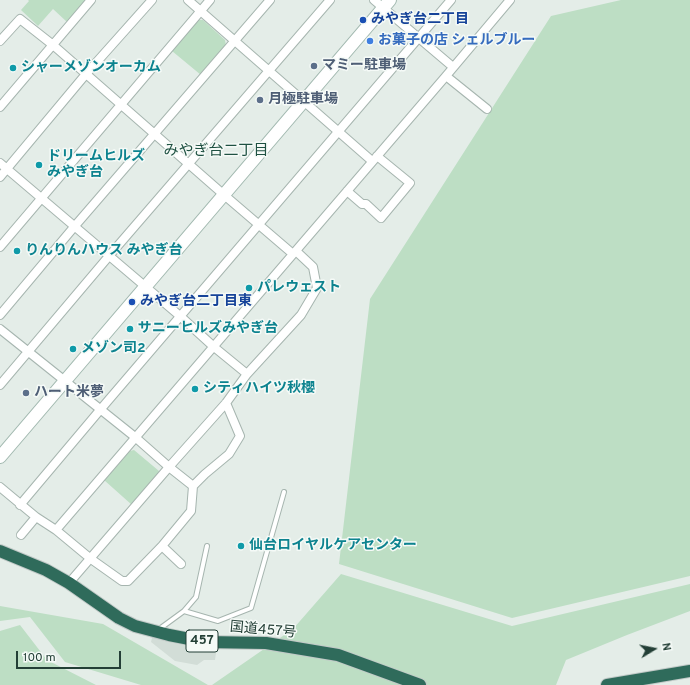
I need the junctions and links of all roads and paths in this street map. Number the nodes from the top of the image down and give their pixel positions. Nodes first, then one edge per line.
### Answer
1 (92, 0) edge
2 (152, 0) edge
3 (188, 0) edge
4 (210, 0) edge
5 (270, 0) edge
6 (330, 0) edge
7 (451, 0) edge
8 (510, 0) edge
9 (382, 3) edge
10 (200, 11) junction
11 (419, 38) junction
12 (235, 40) junction
13 (0, 41) edge
14 (53, 45) junction
15 (453, 67) junction
16 (269, 71) junction
17 (86, 74) junction
18 (446, 76) junction
19 (304, 101) junction
20 (121, 104) junction
21 (0, 107) edge
22 (487, 109) dead end
23 (339, 132) junction
24 (154, 133) junction
25 (375, 158) junction
26 (0, 163) edge
27 (188, 164) junction
28 (7, 169) junction
29 (0, 177) edge
30 (347, 191) junction
31 (223, 194) junction
32 (41, 198) junction
33 (259, 226) junction
34 (74, 227) junction
35 (0, 247) edge
36 (294, 253) junction
37 (109, 256) junction
38 (145, 287) junction
39 (0, 315) edge
40 (180, 316) junction
41 (0, 329) edge
42 (214, 347) junction
43 (29, 352) junction
44 (248, 374) junction
45 (65, 381) junction
46 (0, 385) edge
47 (226, 404) junction
48 (100, 410) junction
49 (135, 438) junction
50 (0, 456) edge
51 (169, 467) junction
52 (193, 486) junction
53 (2, 492) edge
54 (284, 492) dead end
55 (20, 505) junction
56 (36, 518) junction
57 (56, 530) junction
58 (21, 535) dead end
59 (162, 546) junction
60 (207, 546) dead end
61 (0, 551) edge
62 (90, 559) junction
63 (181, 564) dead end
64 (69, 583) junction
65 (184, 612) junction
66 (156, 632) junction
67 (690, 671) edge
68 (420, 685) edge
69 (607, 685) edge

1 - 14 street
2 - 17 street
3 - 10 street
4 - 10 street
5 - 12 street
6 - 16 street
7 - 11 street
8 - 15 street
9 - 11 street
9 - 19 street
10 - 12 street
10 - 20 street
11 - 15 street
11 - 23 street
12 - 16 street
12 - 24 street
13 - 14 street
14 - 17 street
14 - 21 street
15 - 18 street
16 - 19 street
16 - 27 street
17 - 20 street
17 - 28 street
18 - 22 street
18 - 25 street
19 - 23 street
19 - 31 street
20 - 24 street
20 - 32 street
23 - 25 street
23 - 33 street
24 - 27 street
24 - 34 street
25 - 30 street
25 - 30 street
26 - 28 street
27 - 31 street
27 - 37 street
28 - 29 street
28 - 32 street
30 - 36 street
31 - 33 street
31 - 38 street
32 - 34 street
32 - 35 street
33 - 36 street
33 - 40 street
34 - 37 street
34 - 39 street
36 - 42 street
36 - 44 street
37 - 38 street
37 - 43 street
38 - 40 street
38 - 45 street
40 - 42 street
40 - 48 street
41 - 43 street
42 - 44 street
42 - 49 street
43 - 45 street
43 - 46 street
44 - 47 street
45 - 48 street
45 - 50 street
47 - 51 street
47 - 52 street
48 - 49 street
48 - 55 street
49 - 51 street
49 - 57 street
51 - 52 street
51 - 62 street
52 - 59 street
53 - 55 street
54 - 65 lane
55 - 56 street
56 - 57 street
56 - 58 street
57 - 62 street
59 - 62 street
59 - 63 street
60 - 65 lane
61 - 64 highway, 国道457号 / 457
62 - 64 street
64 - 66 highway, 国道457号 / 457
65 - 66 lane
66 - 68 highway, 国道457号 / 457
67 - 69 highway

